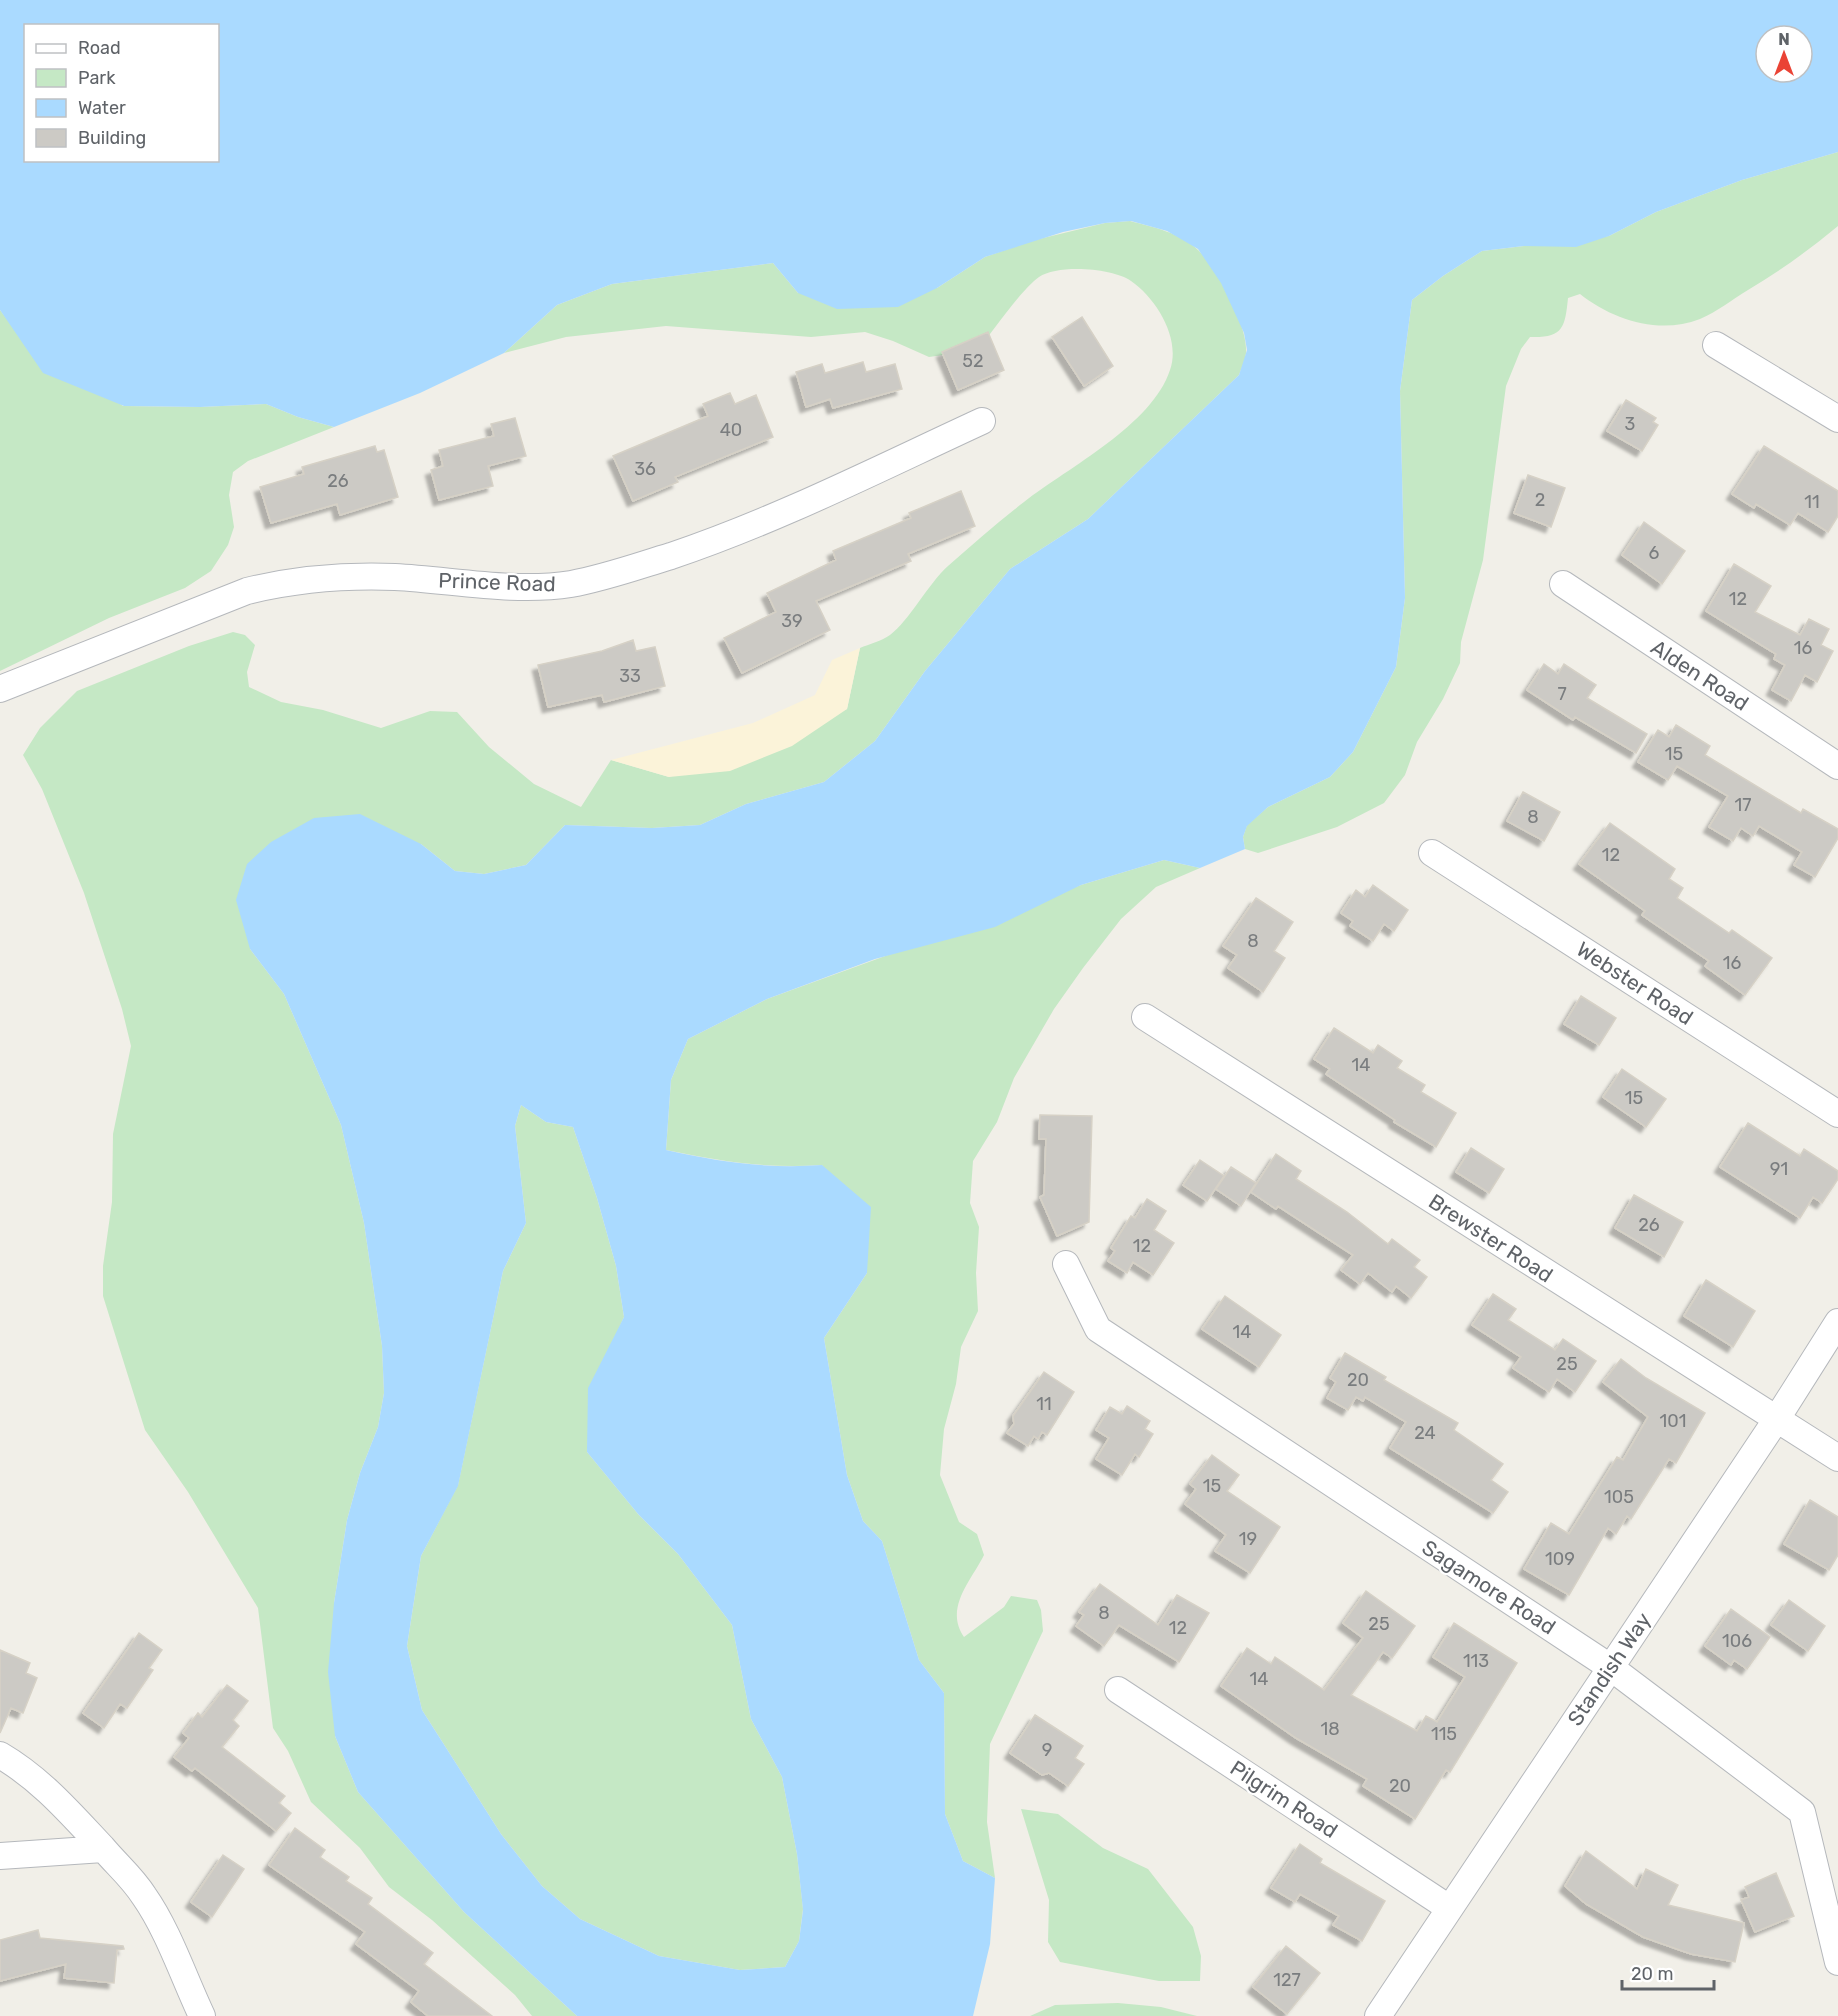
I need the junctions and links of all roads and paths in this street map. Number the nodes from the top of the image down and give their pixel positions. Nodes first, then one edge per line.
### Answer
1 (1716, 345) dead end
2 (1838, 419) edge
3 (982, 421) dead end
4 (1563, 584) dead end
5 (0, 689) edge
6 (1838, 766) edge
7 (1432, 853) dead end
8 (1144, 1017) dead end
9 (1838, 1114) edge
10 (1066, 1264) dead end
11 (1838, 1322) edge
12 (1776, 1420) junction
13 (1838, 1458) edge
14 (1610, 1667) junction
15 (1118, 1690) dead end
16 (0, 1755) edge
17 (103, 1849) junction
18 (0, 1856) edge
19 (1449, 1908) junction
20 (1838, 1962) edge
21 (202, 2016) edge
22 (1378, 2016) edge

1 - 2 street
3 - 5 street, Prince Road
4 - 6 street, Alden Road
7 - 9 street, Webster Road
8 - 12 street, Brewster Road
10 - 14 street, Sagamore Road
11 - 12 street, Standish Way
12 - 13 street, Brewster Road
12 - 14 street, Standish Way
14 - 19 street, Standish Way
14 - 20 street, Sagamore Road
15 - 19 street, Pilgrim Road
16 - 17 street
17 - 18 street
17 - 21 street
19 - 22 street, Standish Way

